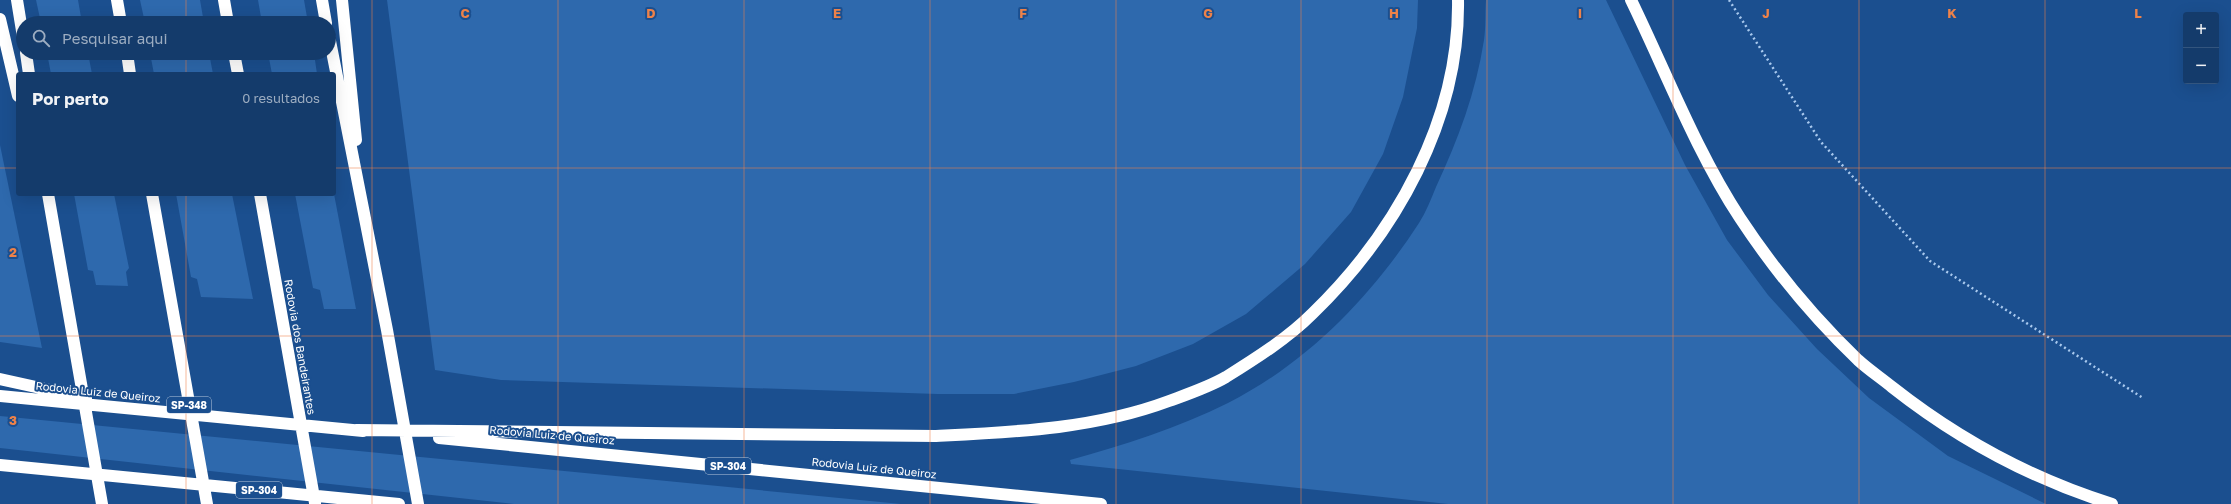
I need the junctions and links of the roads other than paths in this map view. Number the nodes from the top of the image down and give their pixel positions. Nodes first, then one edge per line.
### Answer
1 (17, 0) edge
2 (117, 0) edge
3 (224, 0) edge
4 (322, 0) edge
5 (342, 0) edge
6 (1458, 0) edge
7 (1631, 0) edge
8 (20, 16) edge
9 (120, 16) edge
10 (227, 16) edge
11 (325, 16) edge
12 (0, 19) edge
13 (27, 60) edge
14 (128, 60) edge
15 (235, 60) edge
16 (334, 60) edge
17 (29, 72) edge
18 (130, 72) edge
19 (238, 72) edge
20 (16, 87) edge
21 (41, 196) edge
22 (48, 196) edge
23 (152, 196) edge
24 (260, 196) edge
25 (364, 215) junction
26 (64, 296) junction
27 (0, 379) edge
28 (0, 396) edge
29 (138, 409) junction
30 (356, 430) junction
31 (0, 465) edge
32 (0, 474) edge
33 (146, 479) junction
34 (372, 501) junction
35 (102, 504) edge
36 (207, 504) edge
37 (316, 504) edge
38 (386, 504) edge
39 (399, 504) edge
40 (418, 504) edge
41 (1101, 504) edge
42 (2112, 504) edge

1 - 8 highway
2 - 9 highway
3 - 10 highway
4 - 11 highway
5 - 25 highway
6 - 30 highway
7 - 42 highway
12 - 20 highway
13 - 17 highway
14 - 18 highway
15 - 19 highway
16 - 25 highway
21 - 26 highway
22 - 26 highway
23 - 36 highway, SP-348
24 - 37 highway, Rodovia dos Bandeirantes
25 - 40 highway
26 - 35 highway
27 - 29 highway
28 - 29 highway, Rodovia Luiz de Queiroz / SP-304
29 - 30 highway, Rodovia Luiz de Queiroz / SP-304
30 - 41 highway, Rodovia Luiz de Queiroz / SP-304
31 - 33 highway, SP-304
32 - 33 highway
33 - 34 highway, SP-304
34 - 38 highway
34 - 39 highway, SP-304

